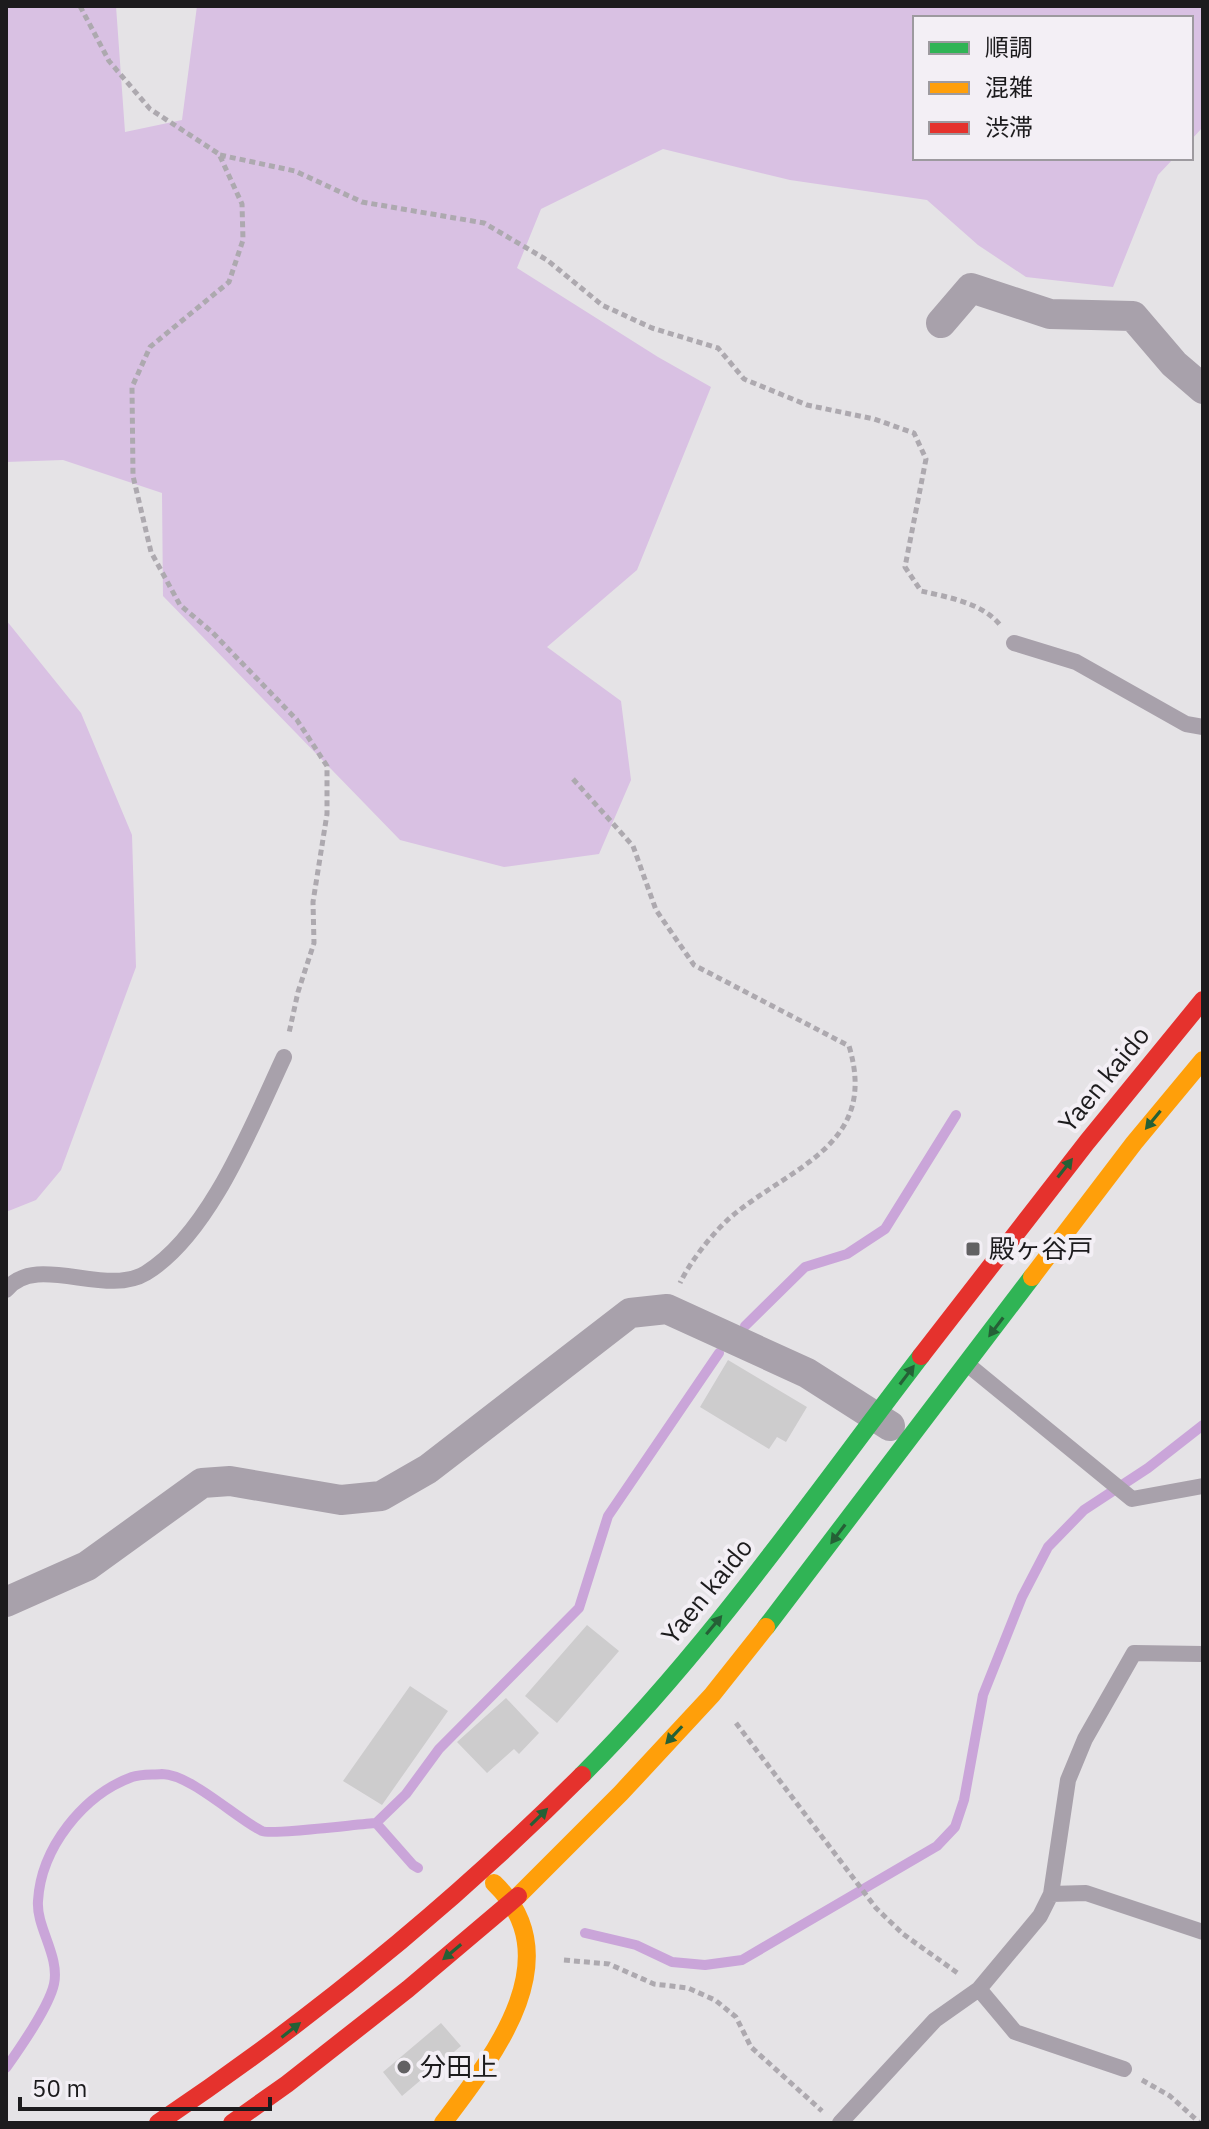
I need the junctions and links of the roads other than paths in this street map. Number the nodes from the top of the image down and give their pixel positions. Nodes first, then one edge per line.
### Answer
1 (941, 323) dead end
2 (1203, 389) edge
3 (1014, 643) road end
4 (1203, 727) edge
5 (1203, 1000) edge
6 (284, 1057) road end
7 (1203, 1060) edge
8 (6, 1290) edge
9 (967, 1364) junction
10 (876, 1415) junction
11 (909, 1440) junction
12 (1203, 1486) edge
13 (6, 1602) edge
14 (1203, 1654) edge
15 (482, 1871) junction
16 (1051, 1894) junction
17 (512, 1902) junction
18 (1203, 1932) edge
19 (979, 1989) junction
20 (1124, 2069) road end
21 (158, 2123) edge
22 (232, 2123) edge
23 (443, 2123) edge
24 (840, 2123) edge

1 - 2 street
3 - 4 lane
10 -> 5 main road, Yaen kaido
6 - 8 lane
7 -> 9 main road
9 - 11 main road
9 - 12 lane
10 - 11 street
10 - 13 street
15 -> 10 main road, Yaen kaido
11 -> 17 main road
14 - 16 lane
15 - 17 main road
21 -> 15 main road, Yaen kaido
16 - 18 lane
16 - 19 lane
17 -> 22 main road
17 - 23 main road
19 - 20 lane
19 - 24 lane

